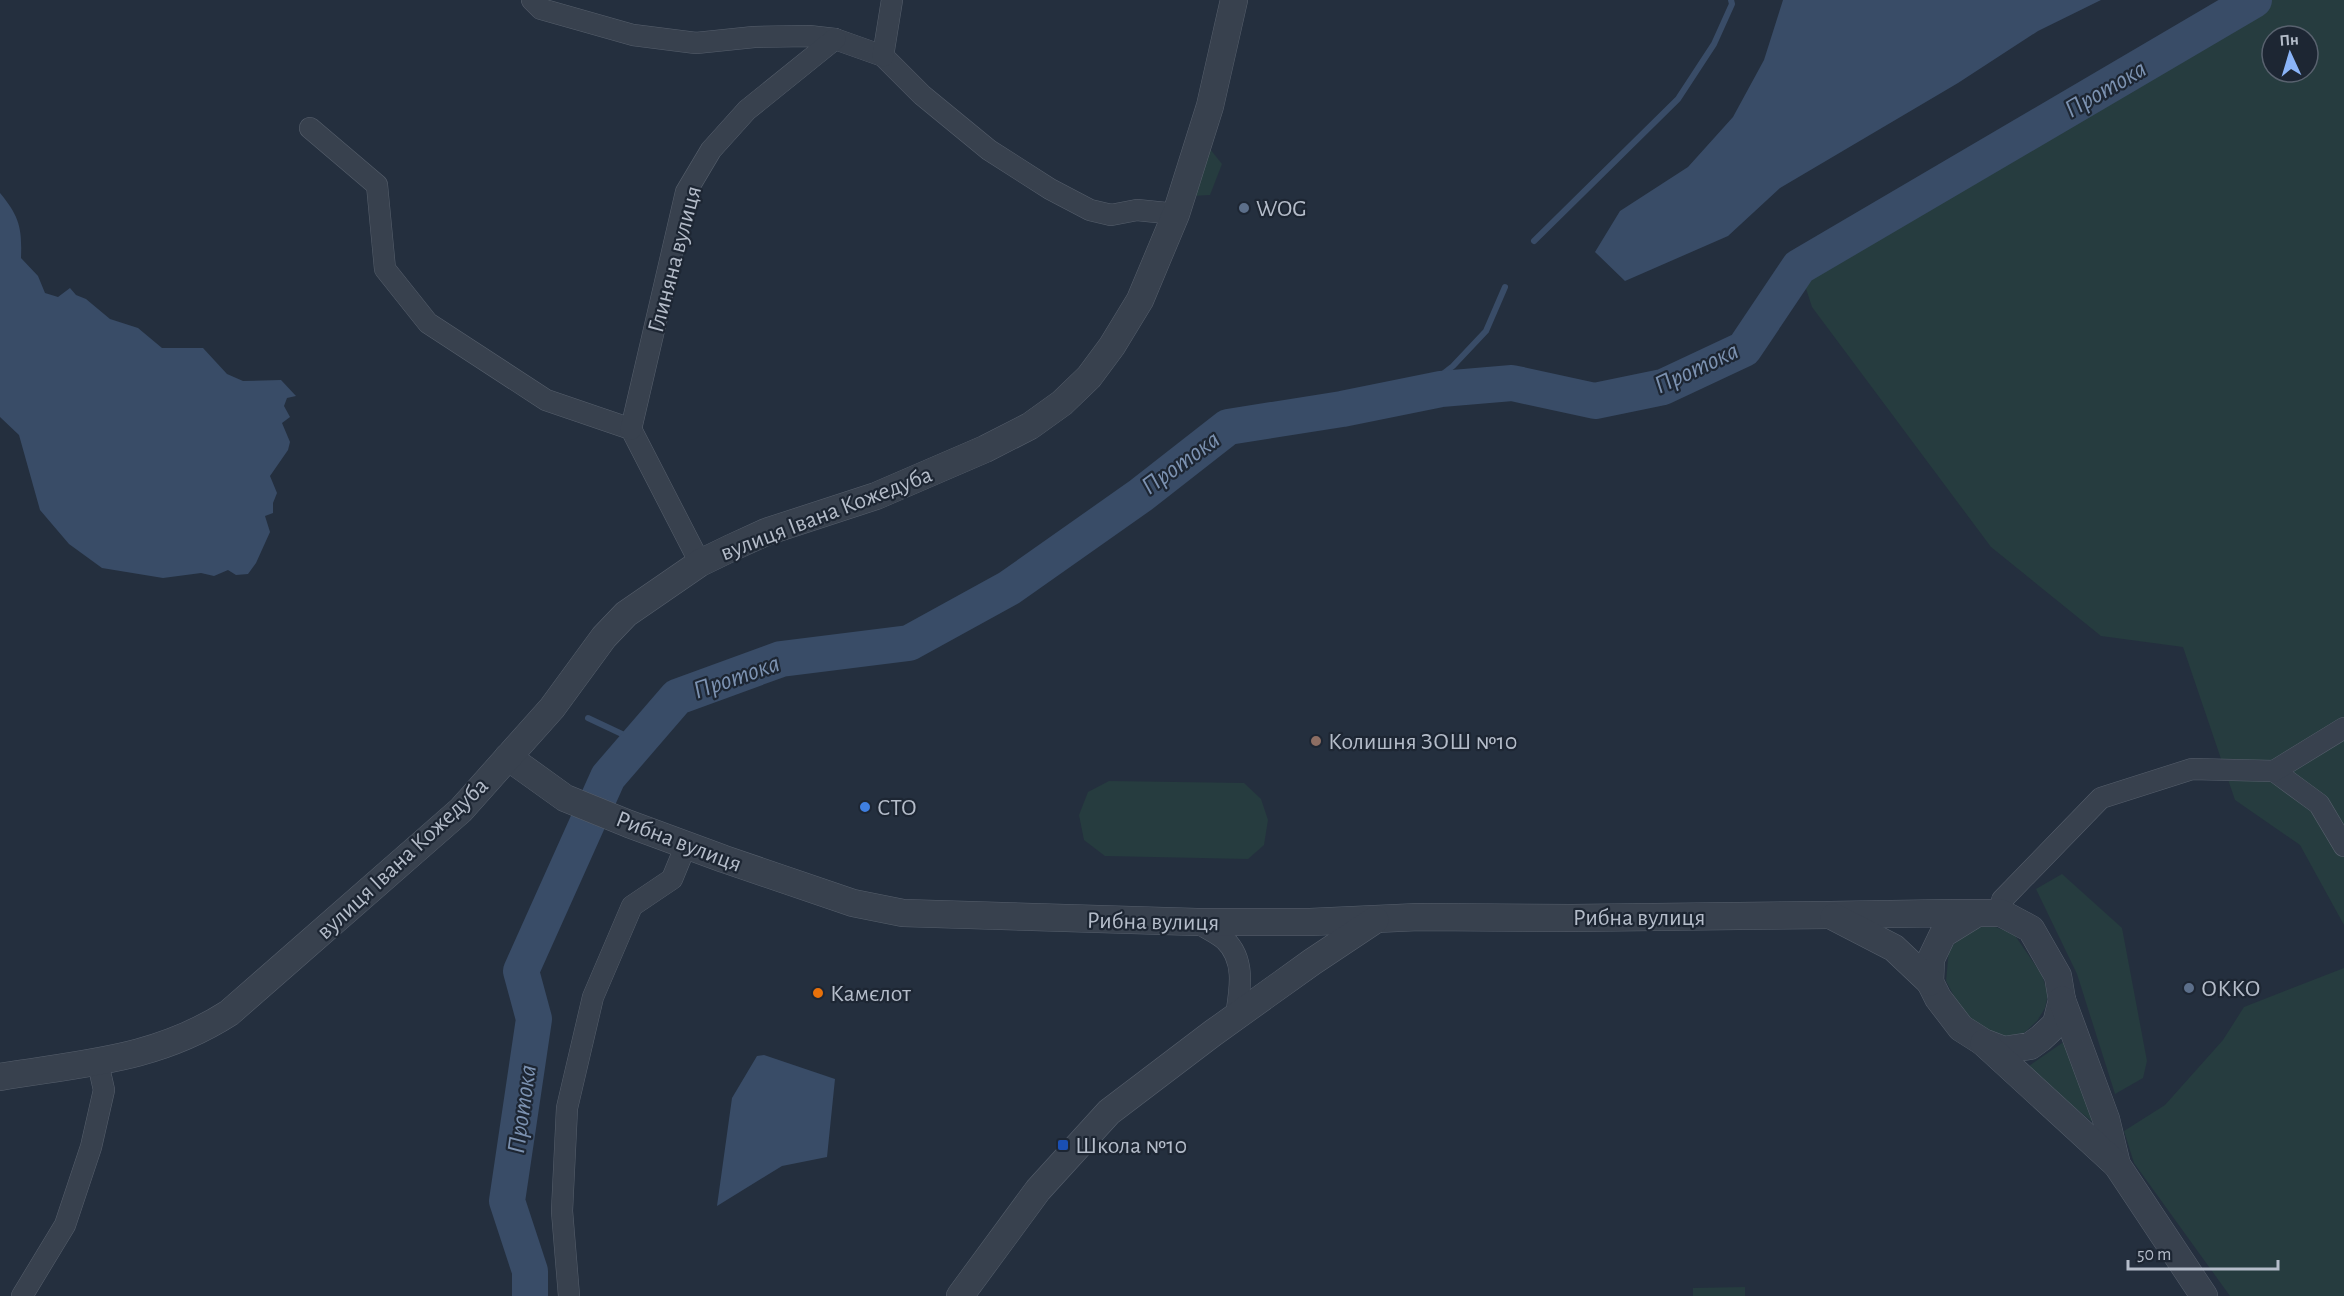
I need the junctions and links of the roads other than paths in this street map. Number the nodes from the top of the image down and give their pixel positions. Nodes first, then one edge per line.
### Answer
1 (532, 0) edge
2 (892, 0) edge
3 (1234, 0) edge
4 (835, 39) junction
5 (883, 56) junction
6 (310, 128) dead end
7 (1176, 214) junction
8 (632, 429) junction
9 (700, 563) junction
10 (2344, 728) edge
11 (508, 757) junction
12 (2274, 771) junction
13 (686, 845) junction
14 (2344, 846) edge
15 (1989, 913) junction
16 (1830, 915) junction
17 (1376, 920) junction
18 (1197, 922) junction
19 (1930, 982) junction
20 (2062, 1000) junction
21 (1236, 1016) junction
22 (1983, 1042) junction
23 (98, 1063) junction
24 (0, 1077) edge
25 (2117, 1165) junction
26 (22, 1296) edge
27 (569, 1296) edge
28 (960, 1296) edge
29 (2204, 1296) edge

1 - 4 street
2 - 5 street
3 - 7 street, вулиця Івана Кожедуба
4 - 5 street
4 - 8 street, Глиняна вулиця
5 - 7 street
6 - 8 street
7 - 9 street, вулиця Івана Кожедуба
8 - 9 street
9 - 11 street, вулиця Івана Кожедуба
10 - 12 street
11 - 13 street, Рибна вулиця
11 - 23 street, вулиця Івана Кожедуба
12 - 14 street
12 - 15 street
13 - 18 street, Рибна вулиця
13 - 27 street
15 - 16 street, Рибна вулиця
15 - 19 street
15 - 20 street
16 - 17 street, Рибна вулиця
16 - 19 street, Рибна вулиця
17 - 18 street, Рибна вулиця
17 - 21 street
18 - 21 street
19 - 22 street
20 - 22 street
20 - 25 street
21 - 28 street
22 - 25 street
23 - 24 street, вулиця Івана Кожедуба
23 - 26 street
25 - 29 street

